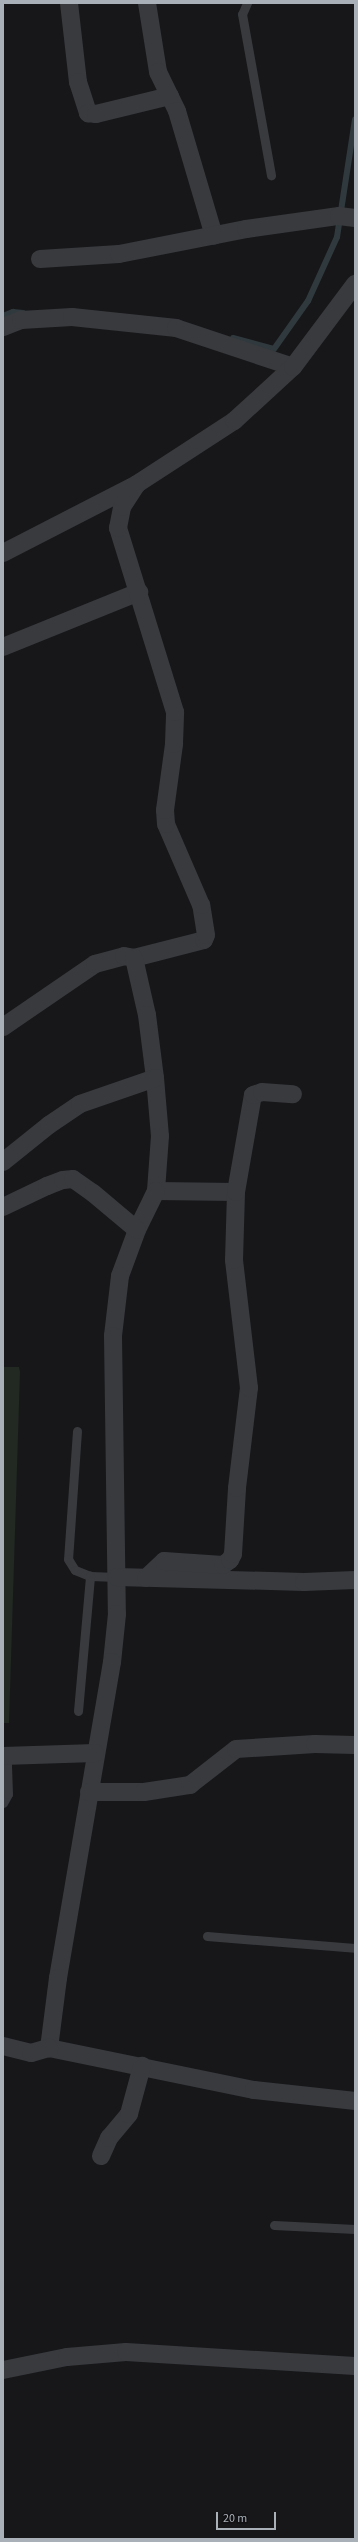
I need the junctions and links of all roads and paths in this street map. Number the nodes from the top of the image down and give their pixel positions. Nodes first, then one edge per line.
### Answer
1 (69, 3) edge
2 (147, 3) edge
3 (247, 3) edge
4 (170, 96) junction
5 (271, 175) dead end
6 (355, 218) edge
7 (214, 236) junction
8 (40, 259) dead end
9 (355, 284) edge
10 (3, 327) edge
11 (293, 367) junction
12 (137, 484) junction
13 (3, 553) edge
14 (140, 592) junction
15 (3, 647) edge
16 (134, 958) junction
17 (3, 1027) edge
18 (155, 1078) junction
19 (294, 1094) dead end
20 (3, 1162) edge
21 (156, 1191) junction
22 (236, 1192) junction
23 (3, 1207) edge
24 (137, 1230) junction
25 (78, 1431) dead end
26 (90, 1576) junction
27 (117, 1577) junction
28 (146, 1578) junction
29 (355, 1580) edge
30 (78, 1711) dead end
31 (355, 1745) edge
32 (95, 1753) junction
33 (5, 1756) edge
34 (89, 1792) junction
35 (3, 1803) edge
36 (207, 1936) dead end
37 (355, 1948) edge
38 (3, 2046) edge
39 (49, 2048) junction
40 (142, 2066) junction
41 (355, 2101) edge
42 (101, 2156) dead end
43 (274, 2225) dead end
44 (355, 2229) edge
45 (355, 2366) edge
46 (3, 2370) edge

1 - 4 street
2 - 4 street
3 - 5 lane
4 - 7 street
6 - 7 street
7 - 8 street
9 - 11 street
10 - 11 street
11 - 12 street
12 - 13 street
12 - 14 street
14 - 15 street
14 - 16 street
16 - 17 street
16 - 18 street
18 - 20 street
18 - 21 street
19 - 22 street
21 - 22 street
21 - 24 street
22 - 28 street
23 - 24 street
24 - 27 street
25 - 26 lane
26 - 27 lane
26 - 30 lane
27 - 28 street
27 - 32 street
28 - 29 street
31 - 34 street
32 - 33 street
32 - 34 street
33 - 35 lane
34 - 39 street
36 - 37 lane
38 - 39 street
39 - 40 street
40 - 41 street
40 - 42 street
43 - 44 lane
45 - 46 street

